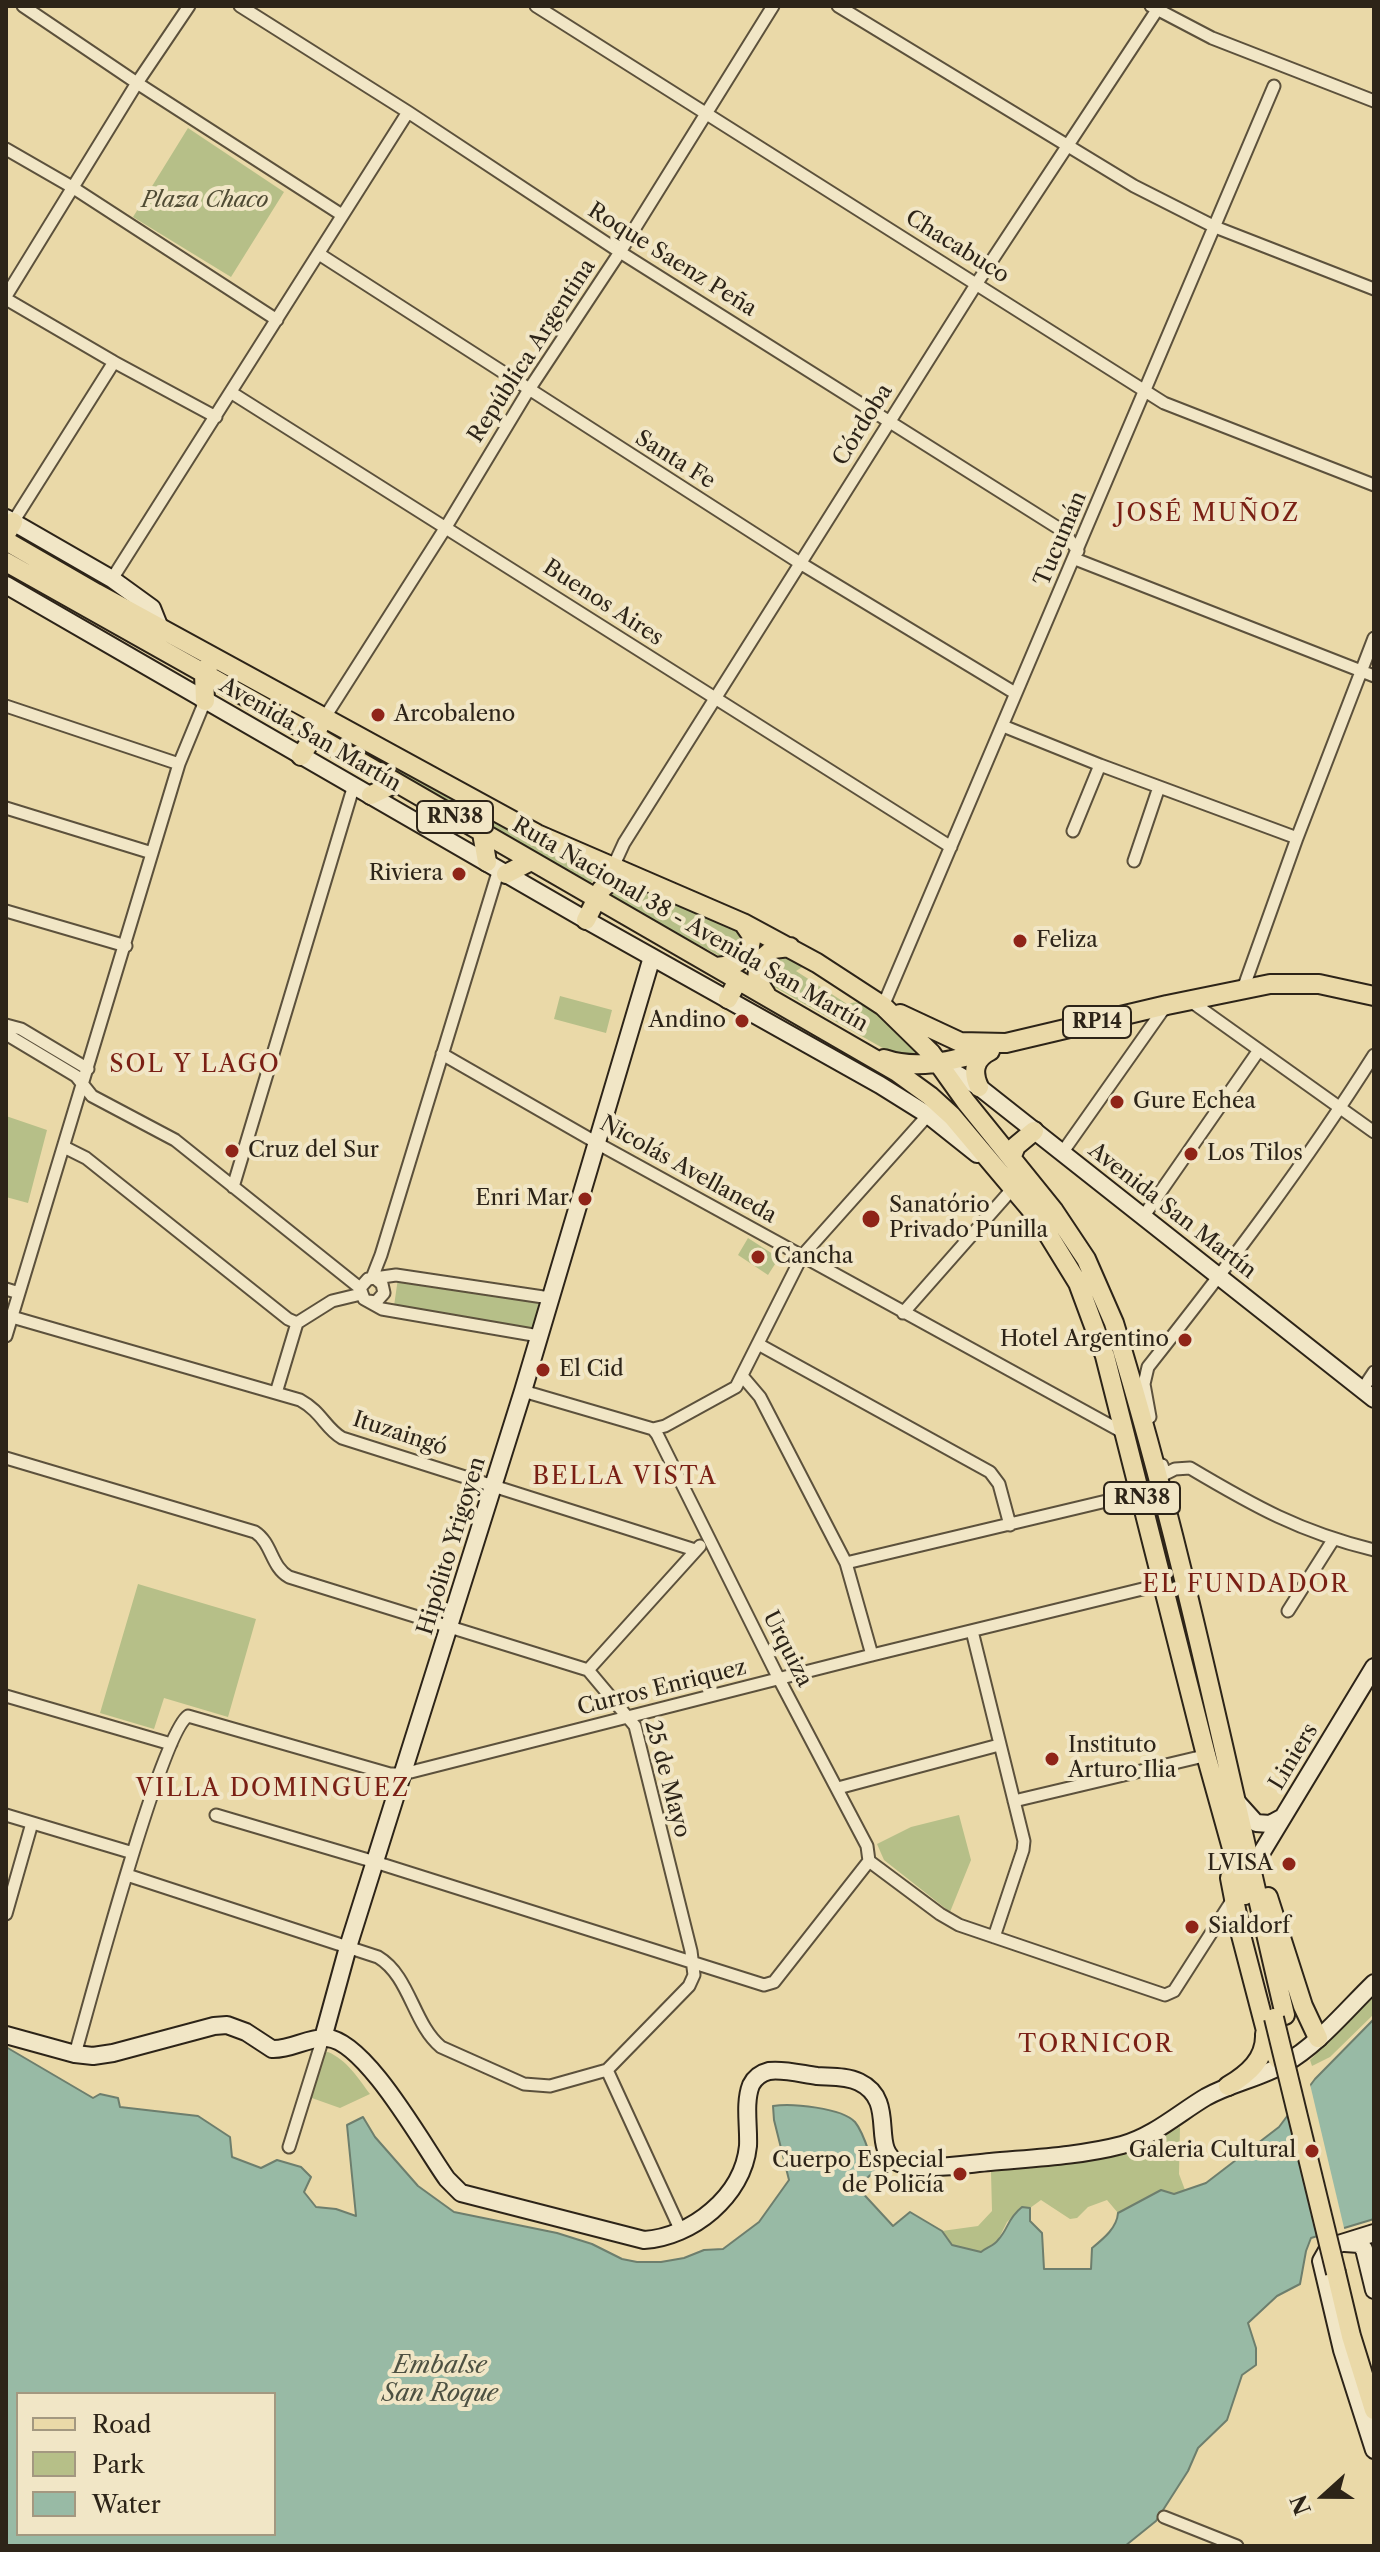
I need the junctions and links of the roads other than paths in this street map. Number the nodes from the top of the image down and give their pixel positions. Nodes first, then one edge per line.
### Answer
1 (23, 6) edge
2 (189, 6) edge
3 (240, 6) edge
4 (536, 6) edge
5 (773, 6) edge
6 (838, 6) edge
7 (1154, 8) edge
8 (137, 83) junction
9 (1274, 86) dead end
10 (1374, 101) edge
11 (408, 112) junction
12 (706, 112) junction
13 (1068, 148) junction
14 (6, 149) edge
15 (72, 187) junction
16 (342, 215) junction
17 (1215, 227) junction
18 (620, 252) junction
19 (319, 254) junction
20 (977, 283) junction
21 (1374, 289) edge
22 (6, 298) edge
23 (277, 320) junction
24 (114, 362) junction
25 (528, 391) junction
26 (1144, 391) junction
27 (232, 393) junction
28 (216, 417) junction
29 (889, 421) junction
30 (1374, 485) edge
31 (8, 524) edge
32 (446, 527) junction
33 (6, 541) edge
34 (1077, 555) junction
35 (6, 562) edge
36 (800, 563) junction
37 (112, 579) junction
38 (6, 585) edge
39 (160, 628) junction
40 (1374, 638) edge
41 (214, 657) junction
42 (1362, 671) junction
43 (204, 674) junction
44 (1374, 676) edge
45 (1015, 693) junction
46 (714, 697) junction
47 (205, 701) junction
48 (6, 706) edge
49 (325, 717) junction
50 (1003, 726) junction
51 (314, 735) junction
52 (301, 756) junction
53 (179, 764) junction
54 (1100, 765) junction
55 (396, 783) junction
56 (354, 785) junction
57 (1159, 787) junction
58 (371, 795) junction
59 (6, 808) edge
60 (1073, 831) dead end
61 (482, 833) junction
62 (1297, 838) junction
63 (951, 847) junction
64 (152, 853) junction
65 (531, 861) junction
66 (1134, 861) dead end
67 (613, 867) junction
68 (497, 869) junction
69 (598, 895) junction
70 (697, 902) junction
71 (6, 911) edge
72 (586, 920) junction
73 (743, 923) junction
74 (126, 946) junction
75 (790, 947) junction
76 (652, 957) junction
77 (716, 967) junction
78 (738, 980) junction
79 (1243, 989) junction
80 (1374, 996) edge
81 (769, 998) junction
82 (728, 999) junction
83 (1189, 1000) junction
84 (1167, 1005) junction
85 (883, 1006) junction
86 (6, 1025) edge
87 (827, 1032) junction
88 (6, 1034) edge
89 (998, 1047) junction
90 (816, 1049) junction
91 (855, 1049) junction
92 (1259, 1050) junction
93 (442, 1054) junction
94 (1374, 1055) edge
95 (938, 1063) junction
96 (88, 1069) junction
97 (82, 1086) junction
98 (979, 1087) junction
99 (1340, 1108) junction
100 (928, 1115) junction
101 (1034, 1131) junction
102 (1374, 1132) edge
103 (596, 1142) junction
104 (64, 1147) junction
105 (1062, 1153) junction
106 (1012, 1156) junction
107 (1001, 1172) junction
108 (233, 1187) junction
109 (1014, 1187) junction
110 (1143, 1217) junction
111 (802, 1256) junction
112 (1220, 1276) junction
113 (374, 1279) junction
114 (6, 1289) edge
115 (19, 1293) junction
116 (363, 1294) junction
117 (550, 1298) junction
118 (903, 1313) junction
119 (12, 1317) junction
120 (297, 1323) junction
121 (6, 1336) edge
122 (539, 1336) junction
123 (758, 1344) junction
124 (1374, 1372) edge
125 (743, 1377) junction
126 (523, 1391) junction
127 (276, 1393) junction
128 (1368, 1394) edge
129 (653, 1429) junction
130 (1126, 1434) junction
131 (6, 1458) edge
132 (1165, 1474) junction
133 (493, 1485) junction
134 (1140, 1493) junction
135 (1168, 1521) junction
136 (1010, 1525) junction
137 (1333, 1540) junction
138 (709, 1541) junction
139 (1175, 1546) junction
140 (695, 1550) junction
141 (1374, 1550) edge
142 (846, 1563) junction
143 (1163, 1584) junction
144 (1288, 1611) dead end
145 (450, 1626) junction
146 (972, 1631) junction
147 (872, 1655) junction
148 (1204, 1667) junction
149 (1374, 1667) edge
150 (588, 1670) junction
151 (779, 1679) junction
152 (6, 1696) edge
153 (630, 1717) junction
154 (171, 1744) junction
155 (999, 1745) junction
156 (1225, 1751) junction
157 (1206, 1755) junction
158 (403, 1774) junction
159 (838, 1788) junction
160 (1014, 1801) junction
161 (1238, 1802) junction
162 (1219, 1808) junction
163 (6, 1815) edge
164 (216, 1815) dead end
165 (1285, 1816) junction
166 (32, 1823) junction
167 (133, 1853) junction
168 (869, 1861) junction
169 (375, 1862) junction
170 (1254, 1866) junction
171 (127, 1875) junction
172 (1233, 1899) junction
173 (6, 1914) edge
174 (994, 1937) junction
175 (348, 1947) junction
176 (695, 1965) junction
177 (1374, 1983) edge
178 (1274, 2018) junction
179 (6, 2035) edge
180 (323, 2038) junction
181 (1318, 2038) junction
182 (75, 2054) junction
183 (1287, 2063) junction
184 (607, 2070) junction
185 (1228, 2086) junction
186 (289, 2147) dead end
187 (681, 2231) junction
188 (1374, 2233) edge
189 (1343, 2243) junction
190 (1372, 2264) edge
191 (1342, 2271) junction
192 (1374, 2290) edge
193 (1374, 2371) edge
194 (1374, 2410) edge
195 (1374, 2450) edge
196 (1164, 2517) dead end
197 (1237, 2546) edge

1 - 8 street
2 - 8 street
3 - 11 street, Roque Saenz Peña
4 - 12 street, Chacabuco
5 - 12 street, República Argentina
6 - 13 street
7 - 10 street
7 - 13 street, Córdoba
8 - 15 street
8 - 16 street
9 - 17 street, Tucumán
11 - 16 street
11 - 18 street, Roque Saenz Peña
12 - 18 street, República Argentina
12 - 20 street, Chacabuco
13 - 17 street
13 - 20 street, Córdoba
14 - 15 street
15 - 22 street
15 - 23 street
16 - 19 street
17 - 21 street
17 - 26 street, Tucumán
18 - 25 street, República Argentina
18 - 29 street, Roque Saenz Peña
19 - 23 street
19 - 25 street, Santa Fe
20 - 26 street, Chacabuco
20 - 29 street, Córdoba
22 - 24 street
23 - 27 street
24 - 28 street
24 - 31 street
25 - 32 street, República Argentina
25 - 36 street, Santa Fe
26 - 30 street, Chacabuco
26 - 34 street, Tucumán
27 - 28 street
27 - 32 street, Buenos Aires
28 - 37 street
29 - 34 street, Roque Saenz Peña
29 - 36 street, Córdoba
31 - 37 main road
32 - 46 street, Buenos Aires
32 - 49 street, República Argentina
33 - 39 main road, Ruta Nacional 38 - Avenida San Martín / RN38
34 - 42 street, Roque Saenz Peña
34 - 45 street, Tucumán
35 - 43 main road, Ruta Nacional 38 - Avenida San Martín / RN38
36 - 45 street, Santa Fe
36 - 46 street, Córdoba
37 - 39 main road
38 - 47 main road, Avenida San Martín
39 - 41 main road, Ruta Nacional 38 - Avenida San Martín / RN38
40 - 42 street
41 - 43 main road
41 - 49 main road, Ruta Nacional 38 - Avenida San Martín / RN38
42 - 44 street, Roque Saenz Peña
42 - 62 street
43 - 47 main road
43 - 51 main road, Ruta Nacional 38 - Avenida San Martín / RN38
45 - 50 street, Tucumán
46 - 63 street, Buenos Aires
46 - 67 street, Córdoba
47 - 52 main road, Avenida San Martín
47 - 53 street
48 - 53 street
49 - 51 main road
49 - 67 main road, Ruta Nacional 38 - Avenida San Martín / RN38
50 - 54 street
50 - 63 street, Tucumán
51 - 52 main road
51 - 55 main road, Ruta Nacional 38 - Avenida San Martín / RN38
52 - 56 main road, Avenida San Martín
53 - 64 street
54 - 57 street
54 - 60 street
55 - 58 main road
55 - 61 main road, Ruta Nacional 38 - Avenida San Martín / RN38
56 - 58 main road, Avenida San Martín
56 - 108 street
57 - 62 street
57 - 66 street
58 - 68 main road, Avenida San Martín
59 - 64 street
61 - 65 main road, Ruta Nacional 38 - Avenida San Martín / RN38
61 - 68 main road
62 - 79 street
63 - 85 street, Tucumán
64 - 74 street
65 - 68 main road
65 - 69 main road, Ruta Nacional 38 - Avenida San Martín / RN38
67 - 69 main road
67 - 70 main road, Ruta Nacional 38 - Avenida San Martín / RN38
68 - 72 main road, Avenida San Martín
68 - 93 street
69 - 70 main road
69 - 72 main road
69 - 77 main road, Ruta Nacional 38 - Avenida San Martín / RN38
70 - 73 main road, Ruta Nacional 38 - Avenida San Martín / RN38
71 - 74 street
72 - 76 main road, Avenida San Martín
73 - 75 main road, Ruta Nacional 38 - Avenida San Martín / RN38
73 - 77 main road
74 - 96 street
75 - 81 main road
75 - 85 main road, Ruta Nacional 38 - Avenida San Martín / RN38
76 - 82 main road, Avenida San Martín
76 - 103 main road, Hipólito Yrigoyen
77 - 78 main road, Ruta Nacional 38 - Avenida San Martín / RN38
78 - 81 main road, Ruta Nacional 38 - Avenida San Martín / RN38
78 - 82 main road
79 - 80 main road, RP14
79 - 83 main road, RP14
81 - 87 main road, Ruta Nacional 38 - Avenida San Martín / RN38
82 - 90 main road, Avenida San Martín
83 - 84 main road, RP14
83 - 92 street
84 - 89 main road, RP14
84 - 105 street
85 - 89 main road, RP14
85 - 95 main road, Ruta Nacional 38 - Avenida San Martín / RN38
86 - 96 street
87 - 90 main road
87 - 91 main road, Ruta Nacional 38 - Avenida San Martín / RN38
88 - 97 street
89 - 95 main road, RP14
89 - 98 main road
90 - 100 main road, Avenida San Martín
91 - 95 main road, RP14
91 - 107 main road, Ruta Nacional 38 - Avenida San Martín / RN38
92 - 99 street
92 - 110 street
93 - 103 street, Nicolás Avellaneda
93 - 113 street
94 - 99 street
95 - 98 main road, Avenida San Martín
95 - 106 main road, Ruta Nacional 38 - Avenida San Martín / RN38
96 - 97 street
97 - 104 street
97 - 108 street
98 - 101 main road, Avenida San Martín
99 - 102 street
99 - 112 street
100 - 107 main road, Avenida San Martín
100 - 111 street
101 - 105 main road, Avenida San Martín
101 - 106 main road
103 - 111 street, Nicolás Avellaneda
103 - 117 main road, Hipólito Yrigoyen
104 - 115 street
104 - 120 street
105 - 110 main road, Avenida San Martín
106 - 135 main road, RN38
107 - 109 main road, Ruta Nacional 38 - Avenida San Martín / RN38
108 - 116 street
109 - 118 street
109 - 130 main road, Ruta Nacional 38 - Avenida San Martín / RN38
110 - 112 main road, Avenida San Martín
111 - 118 street, Nicolás Avellaneda
111 - 123 street
112 - 128 main road, Avenida San Martín
112 - 132 street
113 - 116 street
113 - 116 street
113 - 117 street
114 - 115 street
115 - 119 street
116 - 120 street
116 - 122 street
117 - 122 main road, Hipólito Yrigoyen
118 - 130 street, Nicolás Avellaneda
119 - 121 street
119 - 127 street, Ituzaingó
120 - 127 street
122 - 126 main road, Hipólito Yrigoyen
123 - 125 street
123 - 136 street
124 - 128 street
125 - 129 street
125 - 142 street
126 - 129 street
126 - 133 main road, Hipólito Yrigoyen
127 - 133 street, Ituzaingó
129 - 138 street, Urquiza
130 - 134 main road, RN38
130 - 135 main road
131 - 145 street
132 - 137 street
132 - 139 main road
133 - 140 street, Ituzaingó
133 - 145 main road, Hipólito Yrigoyen
134 - 136 street
134 - 143 main road, RN38
135 - 139 main road, RN38
136 - 142 street
137 - 141 street
137 - 144 street
138 - 140 street
138 - 151 street, Urquiza
139 - 148 main road, RN38
140 - 150 street
142 - 147 street
143 - 146 street, Curros Enriquez
143 - 148 main road
143 - 157 main road, RN38
145 - 150 street
145 - 158 main road, Hipólito Yrigoyen
146 - 147 street, Curros Enriquez
146 - 155 street
147 - 151 street, Curros Enriquez
148 - 156 main road, RN38
149 - 165 main road, Liniers
150 - 153 street, 25 de Mayo
151 - 153 street, Curros Enriquez
151 - 159 street, Urquiza
152 - 154 street
153 - 158 street, Curros Enriquez
153 - 176 street, 25 de Mayo
154 - 158 street
154 - 167 street
155 - 159 street
155 - 160 street
156 - 157 street
156 - 161 main road, RN38
157 - 160 street
157 - 162 main road, RN38
158 - 169 main road, Hipólito Yrigoyen
159 - 168 street, Urquiza
160 - 174 street
161 - 165 main road
161 - 170 main road, RN38
162 - 172 main road
162 - 178 main road, RN38
163 - 166 street
164 - 169 street
165 - 170 main road, Liniers
166 - 167 street
166 - 173 street
167 - 171 street
168 - 174 street
168 - 176 street
169 - 175 main road, Hipólito Yrigoyen
169 - 176 street
170 - 178 main road, RN38
170 - 181 main road
171 - 175 street
171 - 182 street
172 - 174 street
172 - 178 main road
175 - 180 main road, Hipólito Yrigoyen
175 - 184 street
176 - 184 street
177 - 181 main road
178 - 183 main road
178 - 185 main road
178 - 191 main road, RN38, bridge
179 - 182 main road
180 - 182 main road
180 - 186 street, Hipólito Yrigoyen
180 - 187 main road
181 - 183 main road
183 - 185 main road
184 - 187 street
185 - 187 main road
188 - 189 main road
189 - 190 main road
189 - 195 main road
190 - 192 main road
191 - 193 main road, RN38
191 - 194 main road, RN38
196 - 197 street

